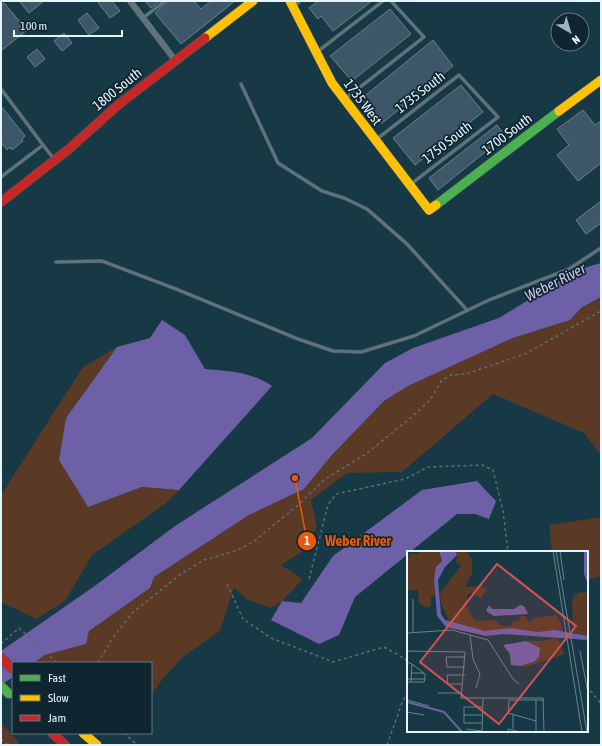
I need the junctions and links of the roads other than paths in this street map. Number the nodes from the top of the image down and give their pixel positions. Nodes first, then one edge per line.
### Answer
1 (130, 1) edge
2 (165, 1) edge
3 (253, 1) edge
4 (383, 1) edge
5 (391, 1) edge
6 (295, 3) edge
7 (143, 18) junction
8 (315, 53) junction
9 (175, 60) junction
10 (601, 80) edge
11 (240, 84) dead end
12 (1, 89) edge
13 (344, 100) junction
14 (498, 117) joint
15 (375, 141) junction
16 (43, 144) junction
17 (55, 160) junction
18 (1, 177) edge
19 (410, 185) junction
20 (1, 202) edge
21 (429, 210) joint
22 (601, 248) edge
23 (56, 262) dead end
24 (467, 310) junction
25 (1, 658) edge
26 (12, 668) edge
27 (1, 686) edge
28 (11, 696) edge
29 (53, 734) edge
30 (84, 734) edge
31 (65, 745) edge
32 (96, 745) edge

1 - 7 street
2 - 7 lane
3 - 9 main road, 1800 South
4 - 8 lane
5 - 13 lane
6 - 8 main road, 1735 West
7 - 9 street
8 - 13 main road, 1735 West
9 - 17 main road, 1800 South
10 - 21 main road, 1700 South
11 - 24 lane
12 - 16 lane
13 - 15 main road, 1735 West
14 - 15 lane, 1735 South
14 - 19 lane, 1750 South
15 - 19 main road, 1735 West
16 - 17 lane
16 - 18 lane
17 - 20 main road, 1800 South
19 - 21 main road, 1735 West
22 - 24 lane
23 - 24 lane
25 - 26 main road
27 - 28 main road, bridge
29 - 31 main road
30 - 32 main road

